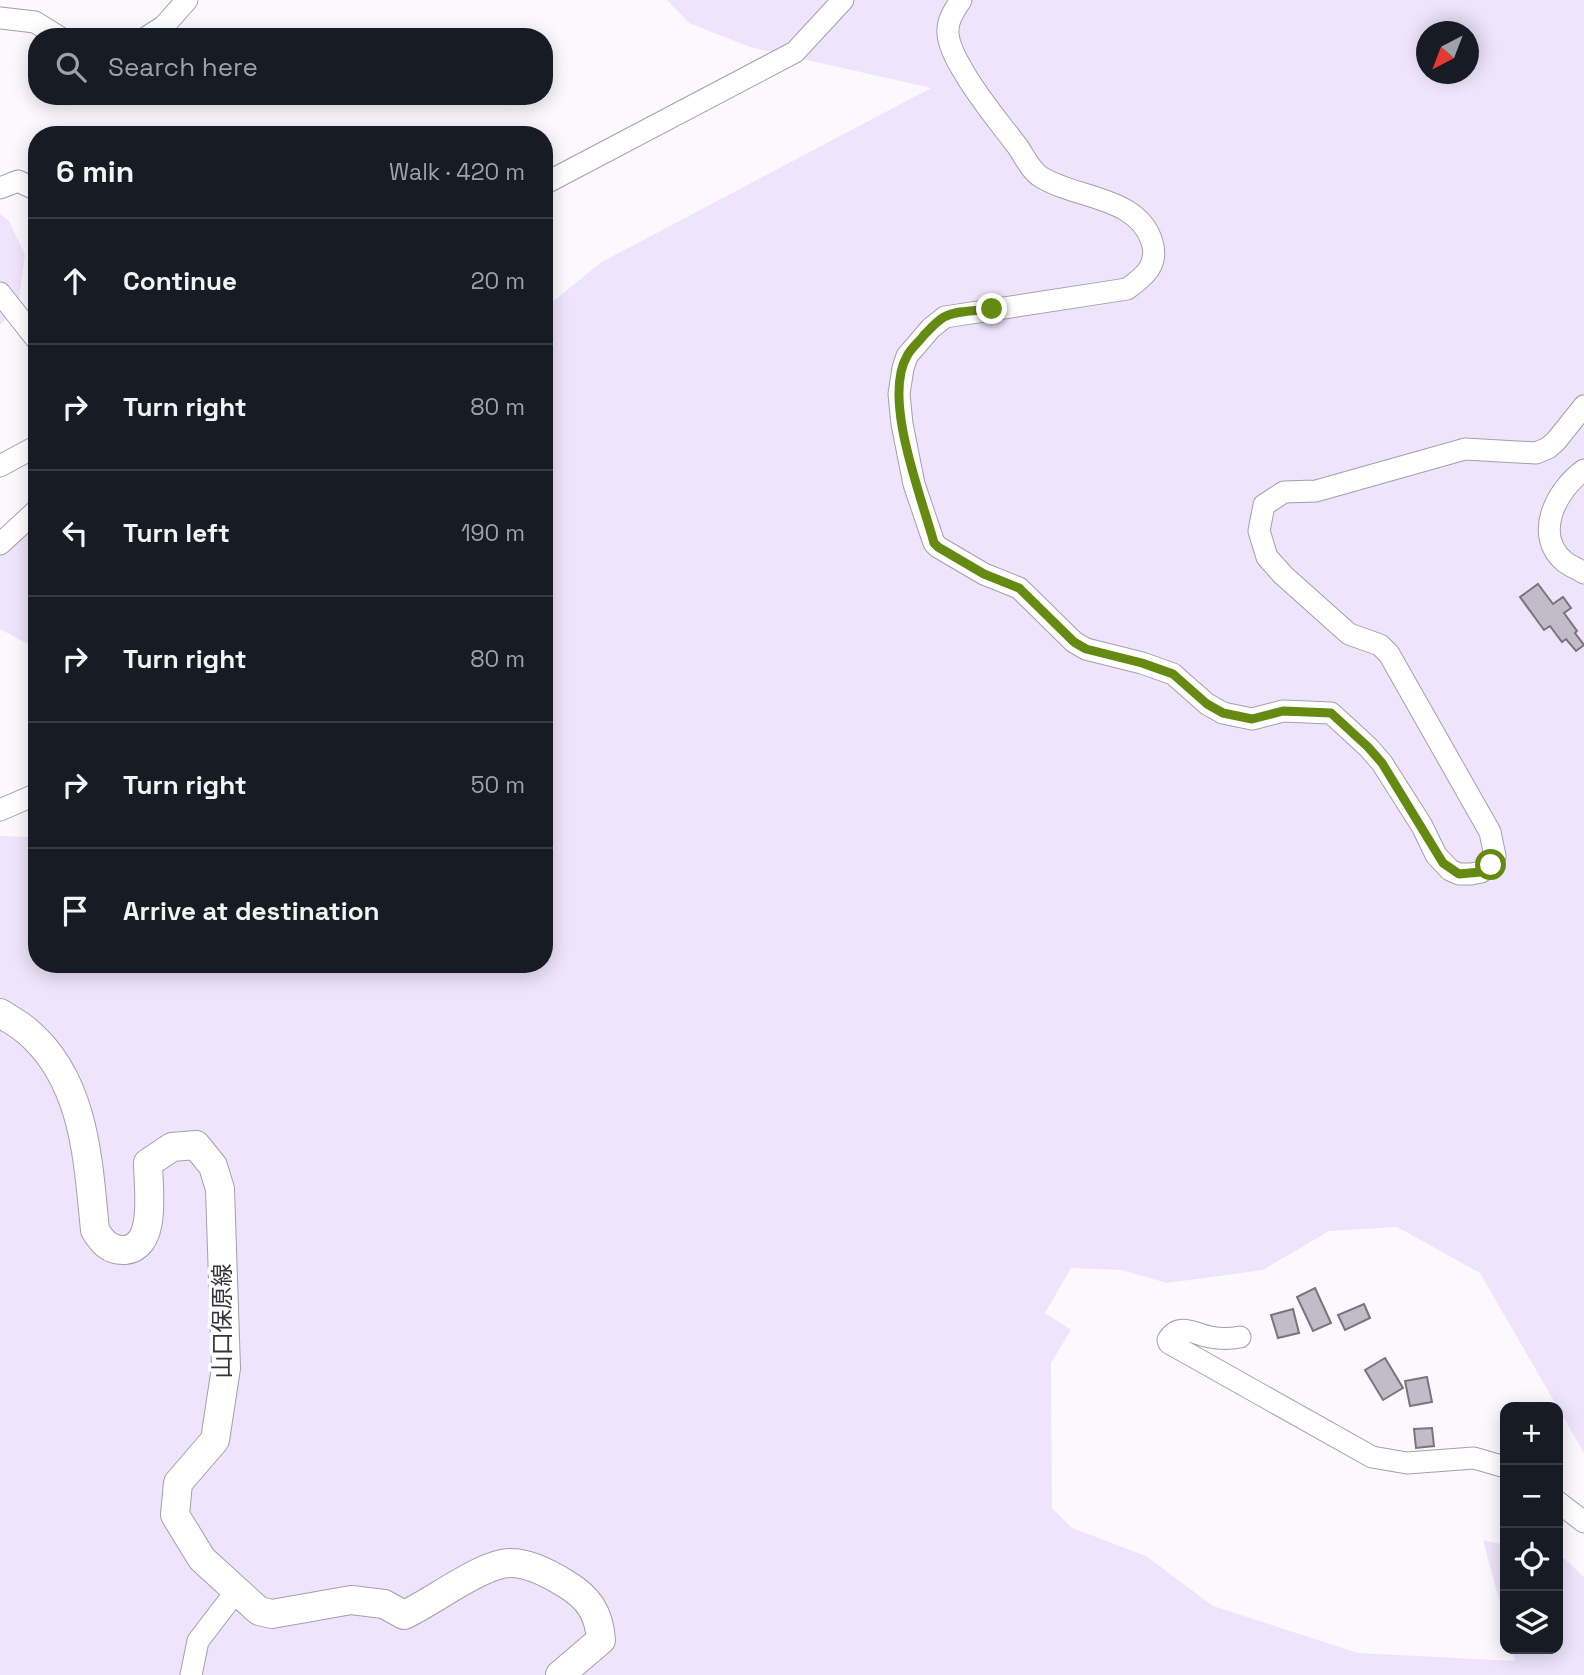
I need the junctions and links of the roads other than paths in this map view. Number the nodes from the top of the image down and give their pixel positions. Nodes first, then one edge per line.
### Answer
1 (187, 0) edge
2 (843, 0) edge
3 (961, 0) edge
4 (0, 18) edge
5 (45, 28) edge
6 (161, 28) edge
7 (553, 179) edge
8 (28, 186) edge
9 (0, 188) edge
10 (0, 293) edge
11 (28, 329) edge
12 (1584, 406) edge
13 (28, 451) edge
14 (0, 466) edge
15 (1584, 470) edge
16 (28, 518) edge
17 (0, 544) edge
18 (1584, 573) edge
19 (28, 798) edge
20 (0, 810) edge
21 (0, 1013) edge
22 (1240, 1337) dead end
23 (1500, 1466) edge
24 (1563, 1506) edge
25 (1584, 1522) edge
26 (237, 1591) junction
27 (191, 1675) edge
28 (560, 1675) edge

1 - 6 street
2 - 7 street
3 - 12 street
4 - 5 street
8 - 9 street
10 - 11 street
13 - 14 street
15 - 18 street
16 - 17 street
19 - 20 street
21 - 26 main road, 山口保原線
22 - 23 street
24 - 25 street
26 - 27 street
26 - 28 main road, 山口保原線

